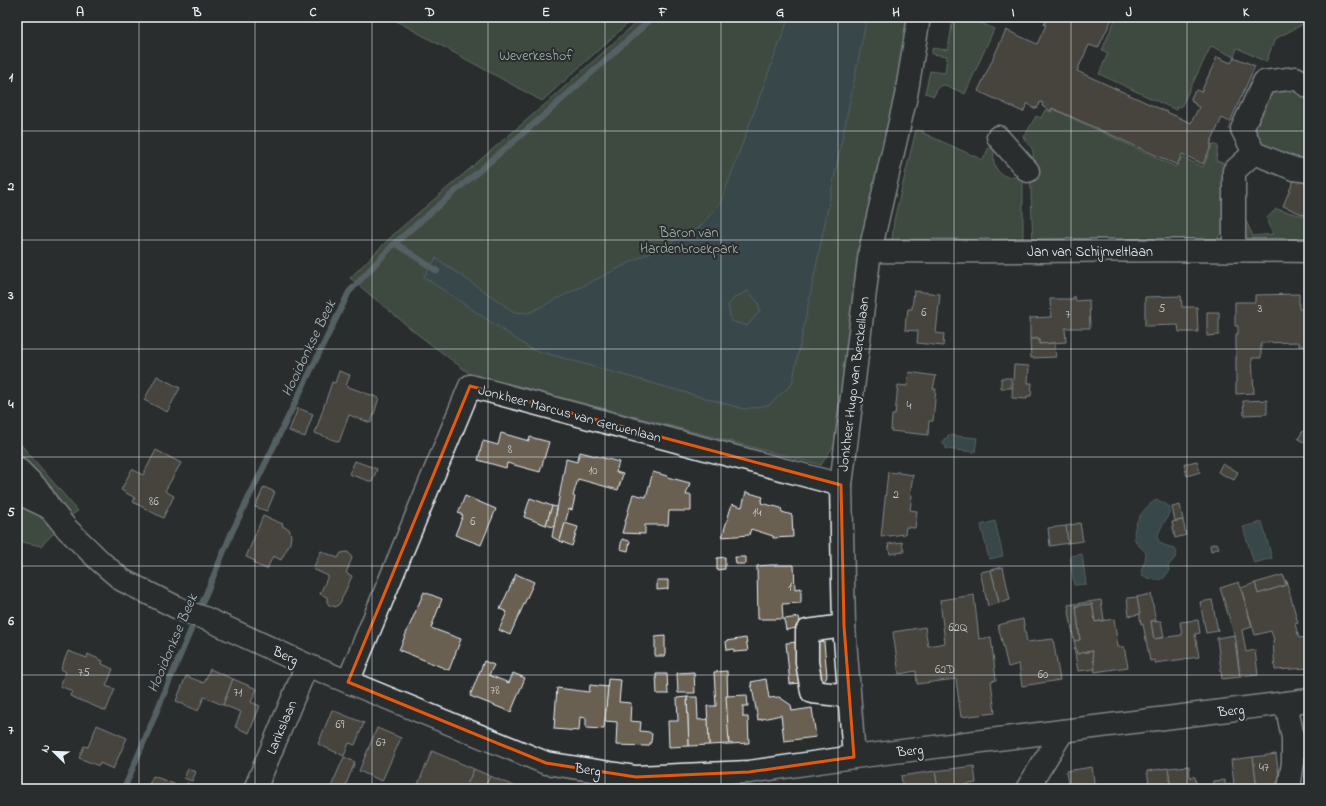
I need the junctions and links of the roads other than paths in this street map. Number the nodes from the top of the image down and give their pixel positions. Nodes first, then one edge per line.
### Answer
1 (919, 17) edge
2 (1309, 87) edge
3 (1010, 142) dead end
4 (1254, 153) junction
5 (1028, 171) dead end
6 (1309, 171) edge
7 (1234, 250) junction
8 (870, 251) junction
9 (1309, 251) edge
10 (17, 468) edge
11 (841, 485) junction
12 (17, 492) edge
13 (50, 508) junction
14 (844, 626) junction
15 (307, 665) junction
16 (348, 682) junction
17 (849, 696) junction
18 (1309, 700) edge
19 (1286, 703) junction
20 (1063, 731) junction
21 (854, 757) junction
22 (750, 780) edge
23 (255, 789) edge
24 (1027, 789) edge
25 (1289, 789) edge

1 - 8 street, Jonkheer Hugo van Berckellaan
2 - 4 street
3 - 5 street
4 - 6 street
4 - 7 street
7 - 8 street, Jan van Schijnveltlaan
7 - 9 street, Jan van Schijnveltlaan
8 - 11 street, Jonkheer Hugo van Berckellaan
10 - 13 street, Berg
11 - 14 street, Jonkheer Hugo van Berckellaan
11 - 16 street, Jonkheer Marcus van Gerwenlaan
12 - 13 street, Berg
13 - 15 street, Berg
14 - 17 street, Jonkheer Hugo van Berckellaan
14 - 17 street
15 - 16 street, Berg
15 - 23 street, Larikslaan
16 - 22 street, Berg
17 - 21 street, Jonkheer Hugo van Berckellaan
18 - 19 street, Berg
19 - 20 street, Berg
19 - 25 street
20 - 21 street, Berg
20 - 24 street
21 - 22 street, Berg

